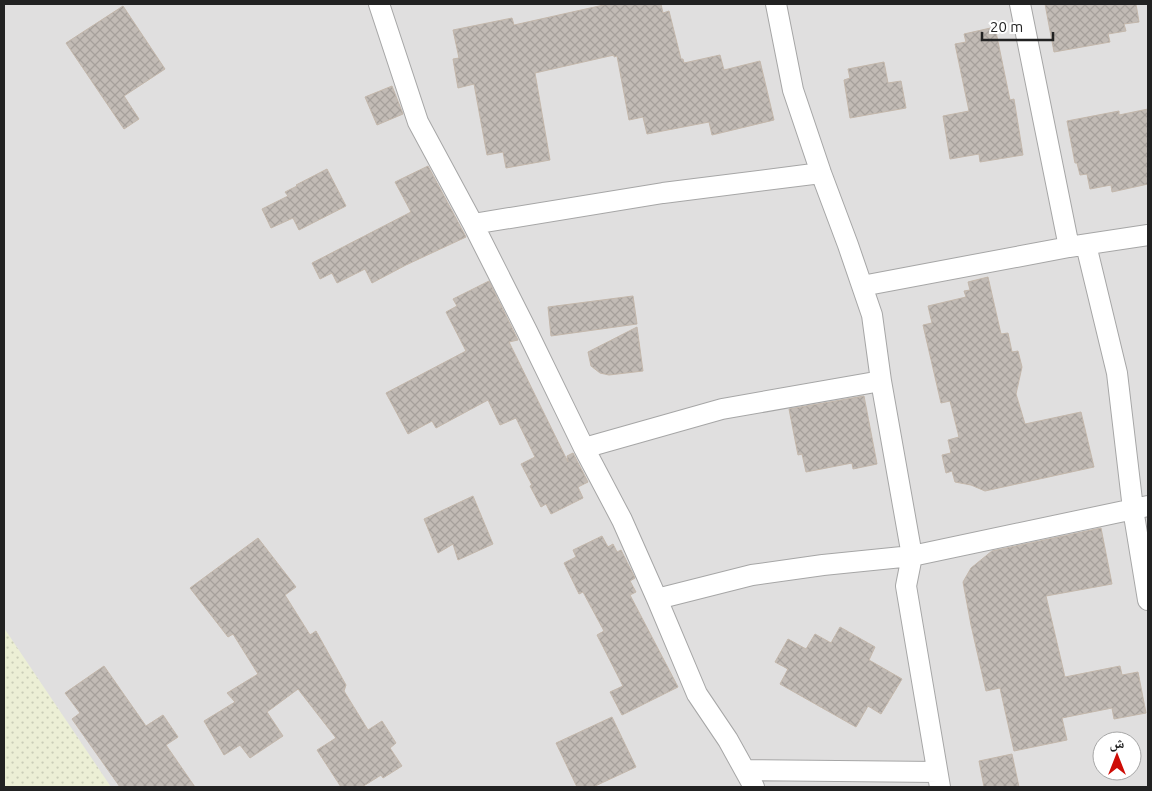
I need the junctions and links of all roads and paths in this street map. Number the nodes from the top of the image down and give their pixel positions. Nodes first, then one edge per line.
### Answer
1 (380, 4) edge
2 (776, 4) edge
3 (1020, 4) edge
4 (821, 174) junction
5 (473, 224) junction
6 (1148, 235) edge
7 (1077, 246) junction
8 (862, 286) junction
9 (881, 380) junction
10 (584, 448) junction
11 (1141, 508) edge
12 (912, 556) junction
13 (657, 599) junction
14 (1148, 600) edge
15 (750, 779) edge
16 (939, 780) edge

1 - 5 street
2 - 4 street
3 - 7 street
4 - 5 street
4 - 8 street
5 - 10 street
6 - 7 street
7 - 8 street
7 - 11 street
8 - 9 street
9 - 10 street
9 - 12 street
10 - 13 street
11 - 12 street
11 - 14 street
12 - 13 street
12 - 16 street
13 - 15 street
15 - 16 street

